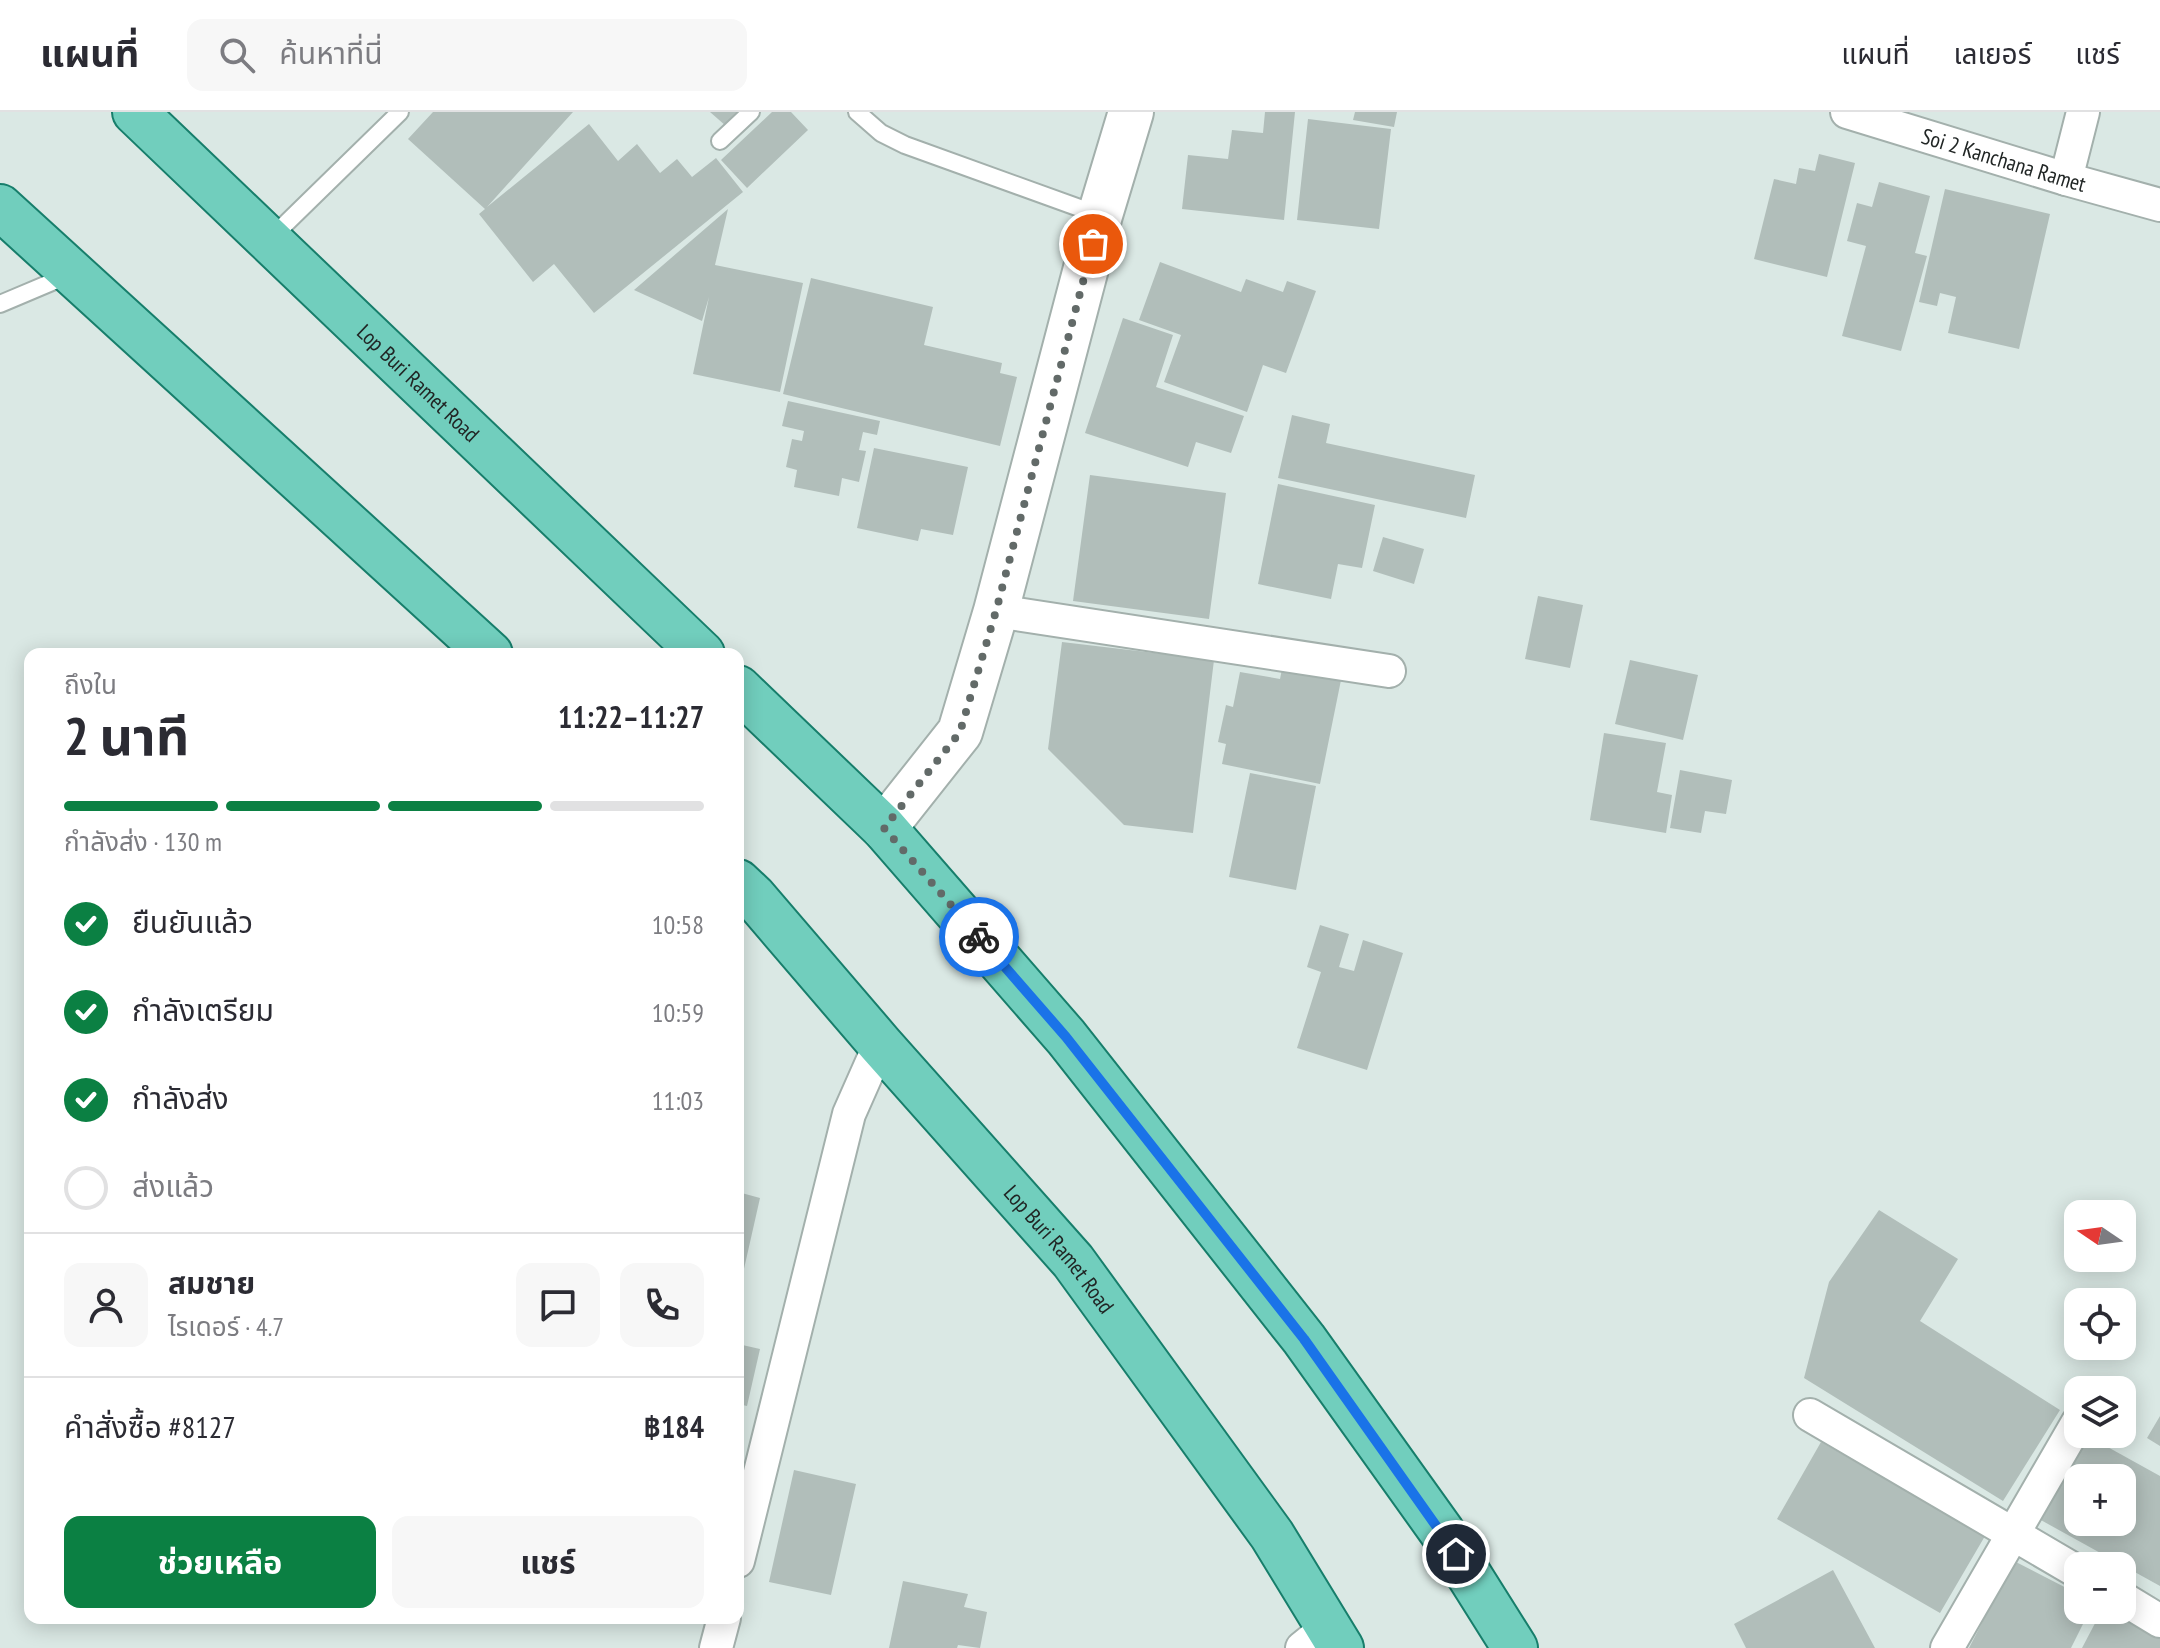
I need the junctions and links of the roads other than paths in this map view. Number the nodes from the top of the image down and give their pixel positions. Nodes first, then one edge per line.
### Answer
1 (135, 112) edge
2 (400, 112) edge
3 (751, 112) edge
4 (857, 112) edge
5 (1131, 112) edge
6 (1847, 112) edge
7 (2083, 112) edge
8 (720, 141) dead end
9 (2066, 179) junction
10 (2160, 205) edge
11 (0, 207) edge
12 (1100, 215) junction
13 (269, 240) junction
14 (72, 273) junction
15 (0, 304) edge
16 (996, 611) junction
17 (472, 648) edge
18 (696, 648) edge
19 (1389, 671) dead end
20 (744, 694) edge
21 (884, 828) junction
22 (744, 888) edge
23 (880, 1044) junction
24 (1810, 1415) dead end
25 (2064, 1446) edge
26 (2013, 1534) junction
27 (744, 1537) edge
28 (2064, 1564) edge
29 (2136, 1606) edge
30 (2160, 1621) edge
31 (722, 1624) edge
32 (1324, 1641) edge
33 (716, 1648) edge
34 (1515, 1648) edge
35 (1947, 1648) edge

1 - 13 main road, Lop Buri Ramet Road
2 - 13 lane
3 - 8 lane
4 - 12 lane
5 - 12 street
6 - 9 street, Soi 2 Kanchana Ramet
7 - 9 street
9 - 10 street, Soi 2 Kanchana Ramet
11 - 14 main road
12 - 16 street
13 - 18 main road, Lop Buri Ramet Road
14 - 15 lane
14 - 17 main road
16 - 19 street
16 - 21 street
20 - 21 main road
21 - 34 main road
22 - 23 main road, Lop Buri Ramet Road
23 - 27 street
23 - 32 main road, Lop Buri Ramet Road
24 - 26 street
25 - 26 street
26 - 28 street
26 - 35 street
29 - 30 street
31 - 33 street

